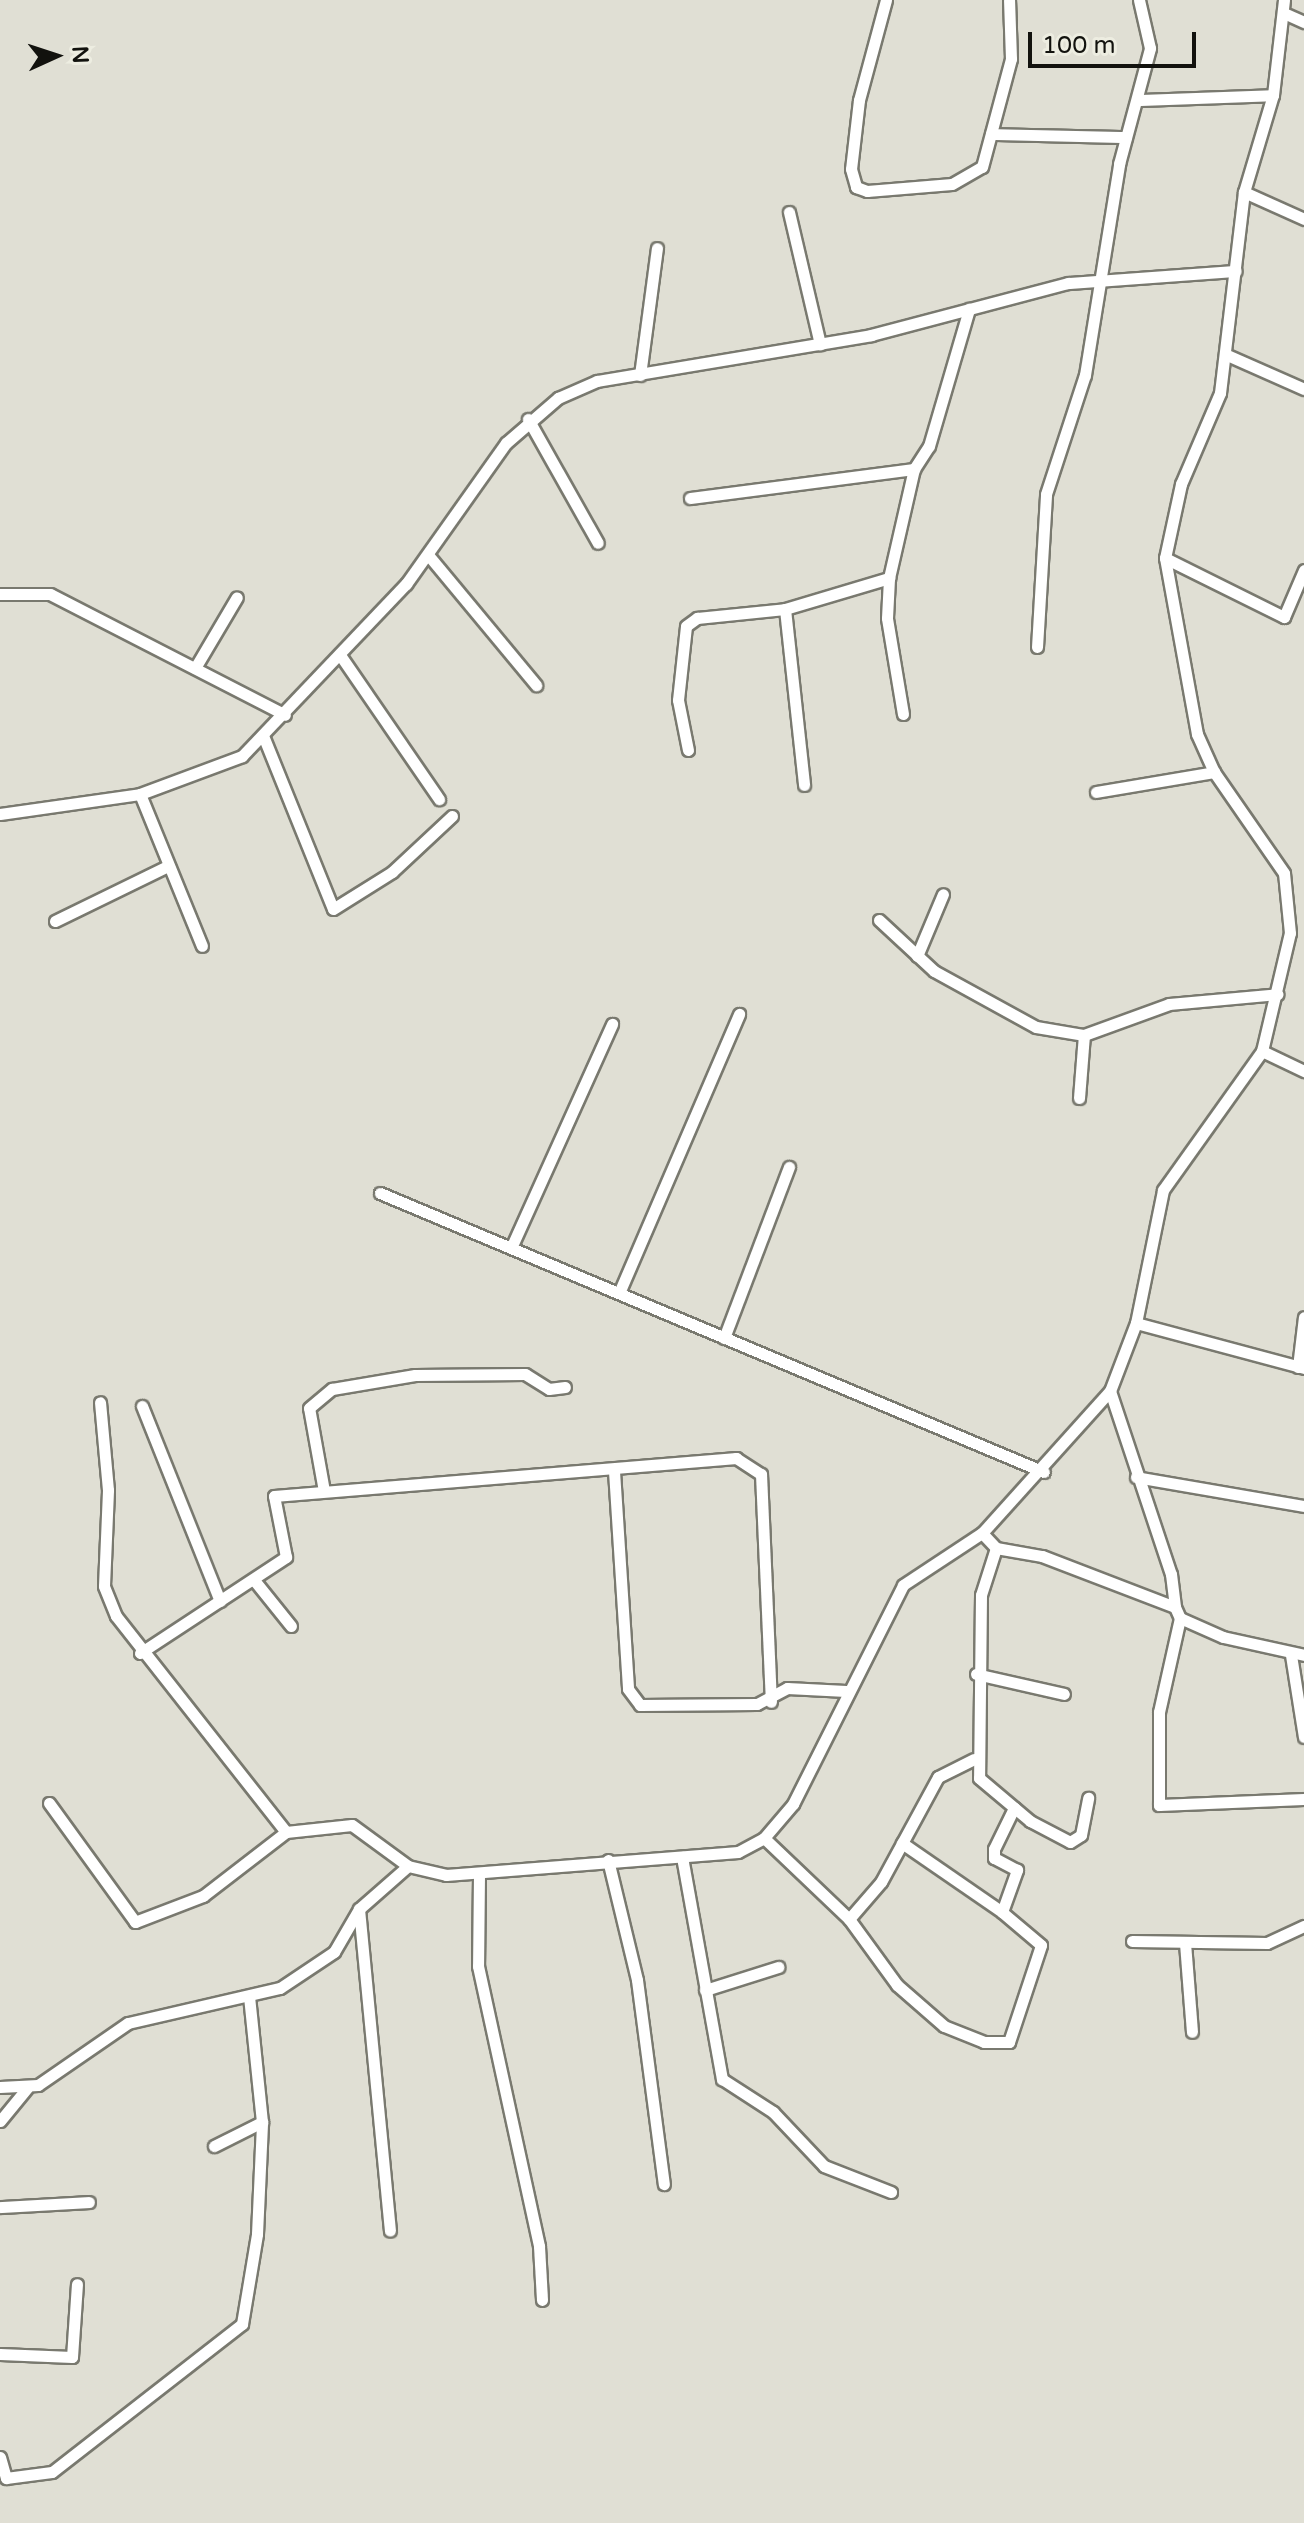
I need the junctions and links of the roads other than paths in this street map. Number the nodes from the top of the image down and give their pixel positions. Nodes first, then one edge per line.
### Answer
1 (886, 0) edge
2 (1009, 0) edge
3 (1139, 0) edge
4 (1284, 0) edge
5 (1286, 14) junction
6 (1304, 22) edge
7 (1273, 95) junction
8 (1139, 100) junction
9 (991, 134) junction
10 (1126, 137) junction
11 (1244, 192) junction
12 (789, 212) dead end
13 (1304, 219) edge
14 (657, 248) dead end
15 (1236, 271) junction
16 (1106, 278) junction
17 (969, 309) junction
18 (820, 344) junction
19 (1227, 355) junction
20 (640, 375) junction
21 (1304, 389) edge
22 (528, 419) junction
23 (914, 469) junction
24 (690, 498) dead end
25 (598, 543) dead end
26 (429, 556) junction
27 (1165, 558) junction
28 (1304, 570) edge
29 (889, 578) junction
30 (0, 594) edge
31 (237, 597) dead end
32 (785, 609) junction
33 (1037, 647) dead end
34 (340, 655) junction
35 (195, 668) junction
36 (536, 685) dead end
37 (903, 714) dead end
38 (285, 715) junction
39 (264, 738) junction
40 (688, 750) dead end
41 (1214, 772) junction
42 (804, 785) dead end
43 (1096, 792) dead end
44 (140, 794) junction
45 (439, 799) dead end
46 (0, 814) edge
47 (452, 816) dead end
48 (168, 866) junction
49 (943, 894) dead end
50 (879, 920) dead end
51 (55, 921) dead end
52 (202, 946) dead end
53 (917, 956) junction
54 (1278, 994) junction
55 (739, 1014) dead end
56 (612, 1024) dead end
57 (1084, 1035) junction
58 (1262, 1051) junction
59 (1304, 1071) edge
60 (1079, 1098) dead end
61 (789, 1167) dead end
62 (380, 1193) dead end
63 (511, 1248) junction
64 (619, 1293) junction
65 (1304, 1317) edge
66 (1136, 1323) junction
67 (724, 1338) junction
68 (1301, 1368) edge
69 (565, 1387) dead end
70 (1110, 1391) junction
71 (100, 1402) dead end
72 (142, 1406) dead end
73 (614, 1471) junction
74 (1044, 1472) junction
75 (1136, 1477) junction
76 (324, 1491) junction
77 (1304, 1506) edge
78 (982, 1533) junction
79 (996, 1548) junction
80 (254, 1580) junction
81 (220, 1601) junction
82 (1177, 1613) junction
83 (291, 1626) dead end
84 (140, 1653) junction
85 (1298, 1655) edge
86 (976, 1674) junction
87 (846, 1691) junction
88 (1064, 1694) dead end
89 (771, 1702) junction
90 (1304, 1737) edge
91 (974, 1759) junction
92 (1088, 1798) dead end
93 (1304, 1799) edge
94 (49, 1803) dead end
95 (1014, 1808) junction
96 (286, 1832) junction
97 (764, 1838) junction
98 (902, 1843) junction
99 (682, 1857) junction
100 (608, 1860) junction
101 (408, 1866) junction
102 (479, 1875) junction
103 (359, 1909) junction
104 (1002, 1912) junction
105 (849, 1919) junction
106 (1304, 1926) edge
107 (1132, 1941) dead end
108 (1185, 1943) junction
109 (778, 1967) dead end
110 (705, 1990) junction
111 (249, 1996) junction
112 (1192, 2032) dead end
113 (0, 2087) edge
114 (27, 2088) junction
115 (0, 2121) edge
116 (262, 2122) junction
117 (214, 2146) dead end
118 (664, 2184) dead end
119 (891, 2192) dead end
120 (89, 2202) dead end
121 (0, 2207) edge
122 (390, 2231) dead end
123 (77, 2284) dead end
124 (542, 2300) dead end
125 (0, 2354) edge
126 (0, 2457) edge

1 - 9 street
2 - 9 street
3 - 8 street
4 - 5 street
5 - 6 street
5 - 7 street
7 - 8 street
7 - 11 street
8 - 10 street
9 - 10 street
10 - 16 street
11 - 13 street
11 - 15 street
12 - 18 street
14 - 20 street
15 - 16 street
15 - 19 street
16 - 17 street
16 - 33 street
17 - 18 street
17 - 23 street
18 - 20 street
19 - 21 street
19 - 27 street
20 - 22 street
22 - 25 street
22 - 26 street
23 - 24 street
23 - 29 street
26 - 34 street
26 - 36 street
27 - 28 street
27 - 41 street
29 - 32 street
29 - 37 street
30 - 35 street
31 - 35 street
32 - 40 street
32 - 42 street
34 - 38 street
34 - 45 street
35 - 38 street
38 - 39 street
39 - 44 street
39 - 47 street
41 - 43 street
41 - 54 street
44 - 46 street
44 - 48 street
48 - 51 street
48 - 52 street
49 - 53 street
50 - 53 street
53 - 57 street
54 - 57 street
54 - 58 street
55 - 64 street
56 - 63 street
57 - 60 street
58 - 59 street
58 - 66 street
61 - 67 street
62 - 63 street
63 - 64 street
64 - 67 street
65 - 68 street
66 - 68 street
66 - 70 street
67 - 74 street
69 - 76 street
70 - 74 street
70 - 75 street
71 - 84 street
72 - 81 street
73 - 76 street
73 - 89 street
73 - 89 street
74 - 78 street
75 - 77 street
75 - 82 street
76 - 80 street
78 - 79 street
78 - 87 street
79 - 82 street
79 - 86 street
80 - 81 street
80 - 83 street
81 - 84 street
82 - 85 street
82 - 93 street
84 - 96 street
85 - 90 street
86 - 88 street
86 - 91 street
87 - 89 street
87 - 97 street
91 - 95 street
91 - 98 street
92 - 95 street
94 - 96 street
95 - 104 street
96 - 101 street
97 - 99 street
97 - 105 street
98 - 104 street
98 - 105 street
99 - 100 street
99 - 110 street
100 - 102 street
100 - 118 street
101 - 102 street
101 - 103 street
102 - 124 street
103 - 111 street
103 - 122 street
104 - 105 street
106 - 108 street
107 - 108 street
108 - 112 street
109 - 110 street
110 - 119 street
111 - 114 street
111 - 116 street
113 - 114 street
114 - 115 street
116 - 117 street
116 - 126 street
120 - 121 street
123 - 125 street

